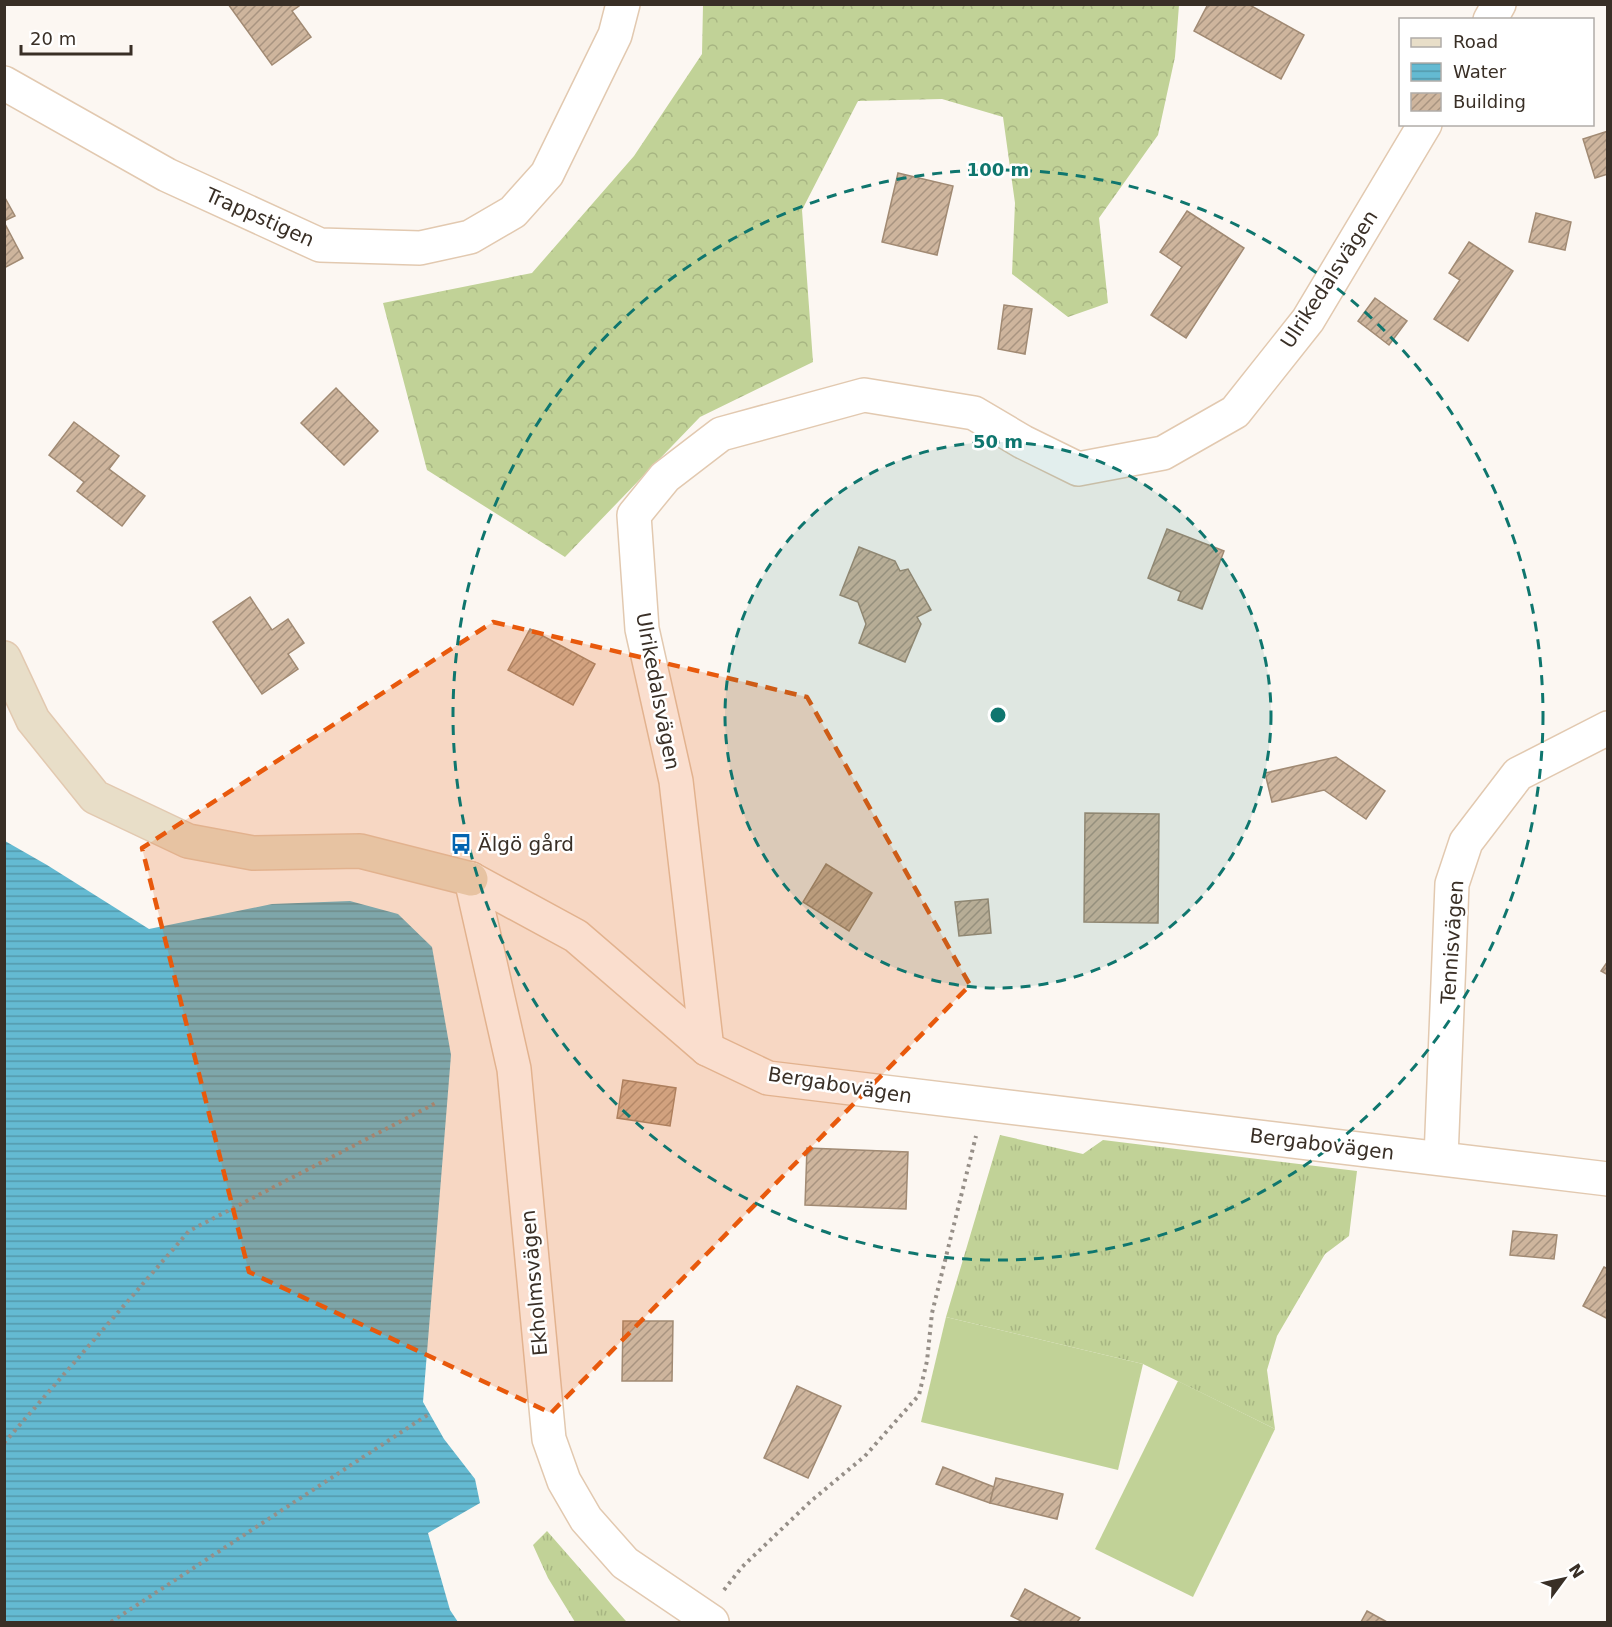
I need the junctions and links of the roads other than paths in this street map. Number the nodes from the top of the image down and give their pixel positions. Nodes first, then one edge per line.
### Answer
1 (623, 4) edge
2 (1499, 4) edge
3 (1491, 18) edge
4 (4, 83) edge
5 (1424, 126) edge
6 (4, 658) edge
7 (1608, 728) edge
8 (471, 879) junction
9 (707, 1049) junction
10 (1441, 1158) junction
11 (1608, 1179) edge
12 (707, 1619) edge

1 - 4 street, Trappstigen
2 - 3 street
5 - 9 street, Ulrikedalsvägen
6 - 8 street, Bergabovägen
7 - 10 street, Tennisvägen
8 - 9 street, Bergabovägen
8 - 12 street, Ekholmsvägen
9 - 10 street, Bergabovägen
10 - 11 street, Bergabovägen

